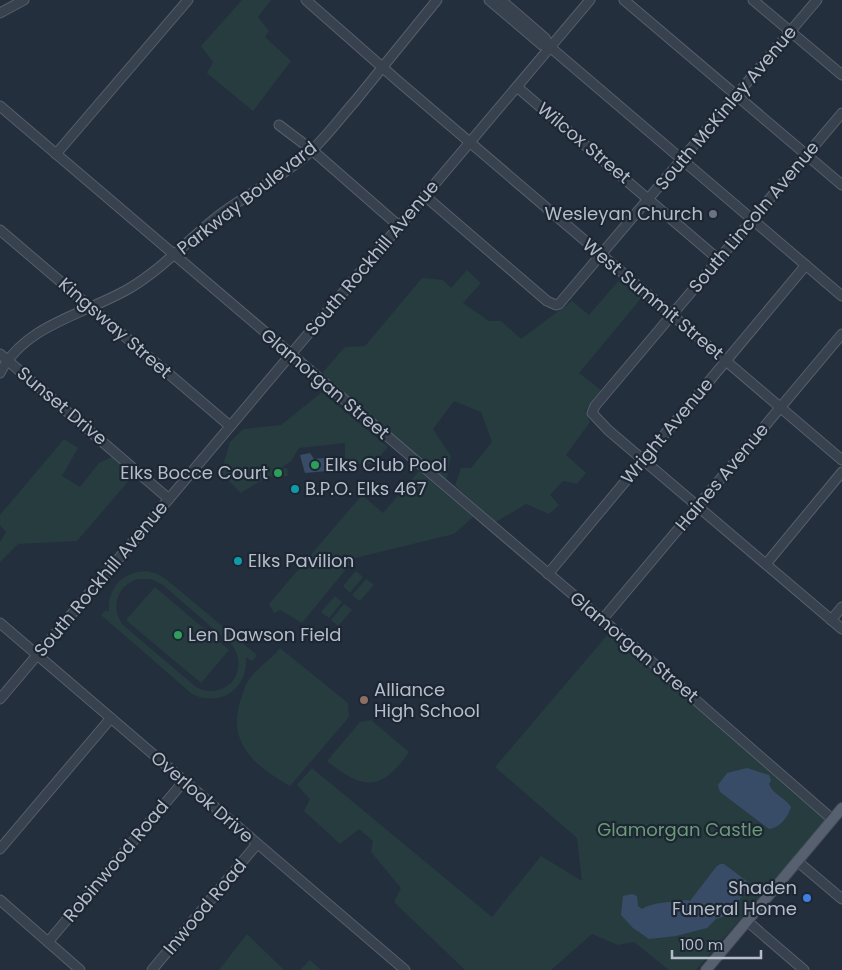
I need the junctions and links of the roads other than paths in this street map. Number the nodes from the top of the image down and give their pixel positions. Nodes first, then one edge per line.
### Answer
1 (24, 0) edge
2 (188, 0) edge
3 (306, 0) edge
4 (437, 0) edge
5 (489, 0) edge
6 (501, 0) edge
7 (590, 0) edge
8 (624, 0) edge
9 (753, 0) edge
10 (817, 0) edge
11 (0, 13) edge
12 (790, 31) junction
13 (550, 47) junction
14 (383, 67) junction
15 (842, 75) edge
16 (517, 87) junction
17 (736, 96) junction
18 (0, 106) edge
19 (842, 113) edge
20 (279, 125) dead end
21 (470, 142) junction
22 (312, 150) junction
23 (56, 154) junction
24 (806, 155) junction
25 (682, 160) junction
26 (842, 185) edge
27 (425, 196) junction
28 (649, 199) junction
29 (752, 219) junction
30 (399, 226) junction
31 (0, 230) edge
32 (174, 256) junction
33 (602, 256) junction
34 (718, 259) junction
35 (806, 265) junction
36 (842, 296) edge
37 (91, 307) junction
38 (672, 314) junction
39 (842, 334) edge
40 (291, 355) junction
41 (4, 357) edge
42 (726, 361) junction
43 (0, 373) edge
44 (780, 408) junction
45 (230, 426) junction
46 (643, 460) junction
47 (842, 460) edge
48 (842, 472) edge
49 (169, 499) junction
50 (698, 506) junction
51 (766, 564) junction
52 (548, 574) junction
53 (842, 607) edge
54 (602, 620) junction
55 (831, 620) junction
56 (0, 623) edge
57 (842, 629) edge
58 (37, 655) junction
59 (0, 699) edge
60 (111, 718) junction
61 (184, 781) junction
62 (842, 808) edge
63 (832, 819) junction
64 (257, 844) junction
65 (0, 849) edge
66 (797, 861) junction
67 (842, 899) edge
68 (0, 900) edge
69 (747, 922) junction
70 (48, 942) junction
71 (80, 970) edge
72 (152, 970) edge
73 (406, 970) edge
74 (706, 970) edge
75 (804, 970) edge

1 - 11 street
2 - 23 street
3 - 14 street, West Summit Street
4 - 14 street, Parkway Boulevard
5 - 13 street
6 - 13 street
7 - 13 street, South Rockhill Avenue
8 - 17 street
9 - 12 street
10 - 12 street, South McKinley Avenue
12 - 15 street
12 - 17 street, South McKinley Avenue
13 - 16 street, South Rockhill Avenue
13 - 25 street
14 - 21 street, West Summit Street
14 - 22 street, Parkway Boulevard
16 - 21 street, South Rockhill Avenue
16 - 28 street, Wilcox Street
17 - 24 street
17 - 25 street, South McKinley Avenue
18 - 23 street, Glamorgan Street
19 - 24 street, South Lincoln Avenue
20 - 22 street
21 - 27 street, South Rockhill Avenue
21 - 33 street, West Summit Street
22 - 30 street
22 - 32 street, Parkway Boulevard
23 - 32 street, Glamorgan Street
24 - 26 street
24 - 29 street, South Lincoln Avenue
25 - 28 street, South McKinley Avenue
25 - 29 street
27 - 30 street, South Rockhill Avenue
27 - 33 street, South McKinley Avenue
28 - 33 street, South McKinley Avenue
28 - 34 street, Wilcox Street
29 - 34 street, South Lincoln Avenue
29 - 35 street
30 - 40 street, South Rockhill Avenue
31 - 37 street, Kingsway Street
32 - 37 street, Parkway Boulevard
32 - 40 street, Glamorgan Street
33 - 38 street, West Summit Street
34 - 38 street, South Lincoln Avenue
35 - 36 street
35 - 42 street, Wright Avenue
37 - 41 street, Parkway Boulevard
37 - 45 street, Kingsway Street
38 - 42 street, West Summit Street
38 - 46 street, South Lincoln Avenue
39 - 44 street, Haines Avenue
40 - 45 street, South Rockhill Avenue
40 - 52 street, Glamorgan Street
41 - 43 street, Parkway Boulevard
41 - 49 street, Sunset Drive
42 - 44 street, West Summit Street
42 - 46 street, Wright Avenue
44 - 47 street, West Summit Street
44 - 50 street, Haines Avenue
45 - 49 street, South Rockhill Avenue
46 - 50 street
46 - 52 street, Wright Avenue
48 - 51 street
49 - 58 street, South Rockhill Avenue
50 - 51 street
50 - 54 street, Haines Avenue
51 - 55 street
52 - 54 street, Glamorgan Street
53 - 55 street
54 - 63 street, Glamorgan Street
55 - 57 street
56 - 58 street, Overlook Drive
58 - 59 street, South Rockhill Avenue
58 - 60 street, Overlook Drive
60 - 61 street, Overlook Drive
60 - 65 street
61 - 64 street, Overlook Drive
61 - 70 street, Robinwood Road
62 - 63 main road
63 - 66 main road
64 - 72 street, Inwood Road
64 - 73 street, Overlook Drive
66 - 67 street
66 - 69 main road
68 - 70 street
69 - 74 main road
69 - 75 street
70 - 71 street

